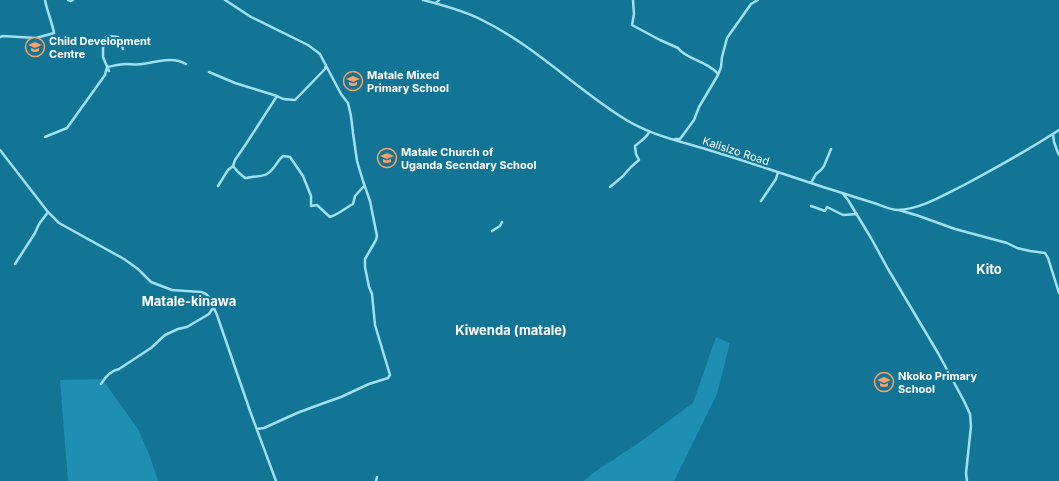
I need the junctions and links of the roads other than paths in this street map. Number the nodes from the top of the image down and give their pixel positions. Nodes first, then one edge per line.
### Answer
1 (45, 0) edge
2 (68, 0) edge
3 (73, 0) edge
4 (226, 0) edge
5 (423, 0) edge
6 (439, 0) edge
7 (633, 0) edge
8 (758, 0) edge
9 (436, 3) junction
10 (0, 37) edge
11 (123, 48) dead end
12 (186, 64) dead end
13 (326, 65) junction
14 (107, 67) junction
15 (109, 71) dead end
16 (209, 72) dead end
17 (718, 75) junction
18 (277, 96) junction
19 (1059, 130) edge
20 (649, 132) junction
21 (1053, 133) junction
22 (45, 137) dead end
23 (673, 140) junction
24 (831, 149) dead end
25 (0, 150) edge
26 (1059, 155) edge
27 (233, 166) junction
28 (778, 172) junction
29 (811, 183) junction
30 (364, 185) junction
31 (218, 186) dead end
32 (610, 187) dead end
33 (842, 193) junction
34 (849, 195) junction
35 (848, 200) junction
36 (761, 202) dead end
37 (811, 206) dead end
38 (897, 210) junction
39 (48, 212) junction
40 (857, 214) junction
41 (502, 222) dead end
42 (492, 231) dead end
43 (15, 264) dead end
44 (1059, 293) edge
45 (213, 303) junction
46 (101, 384) dead end
47 (257, 429) junction
48 (377, 477) dead end
49 (276, 481) edge
50 (376, 481) edge
51 (967, 481) edge

1 - 10 street
2 - 3 street
4 - 13 street
5 - 9 street, Kalisizo Road
6 - 9 street
7 - 17 street
8 - 17 street
9 - 20 street, Kalisizo Road
11 - 14 street
12 - 14 street
13 - 18 street
13 - 30 street
14 - 15 street
14 - 22 street
16 - 18 street
17 - 23 street
18 - 27 street
19 - 21 street, Kalisizo Road
20 - 23 street, Kalisizo Road
20 - 32 street
21 - 26 street
21 - 38 street, Kalisizo Road
23 - 28 street, Kalisizo Road
24 - 29 street
25 - 39 street
27 - 30 street
27 - 31 street
28 - 29 street, Kalisizo Road
28 - 36 street
29 - 33 street, Kalisizo Road
30 - 47 street
33 - 34 street, Kalisizo Road
33 - 35 street
34 - 35 street
34 - 38 street, Kalisizo Road
35 - 40 street
37 - 40 street
38 - 44 street
39 - 43 street
39 - 45 street
40 - 51 street
41 - 42 street
45 - 46 street
45 - 47 street
47 - 49 street
48 - 50 street

